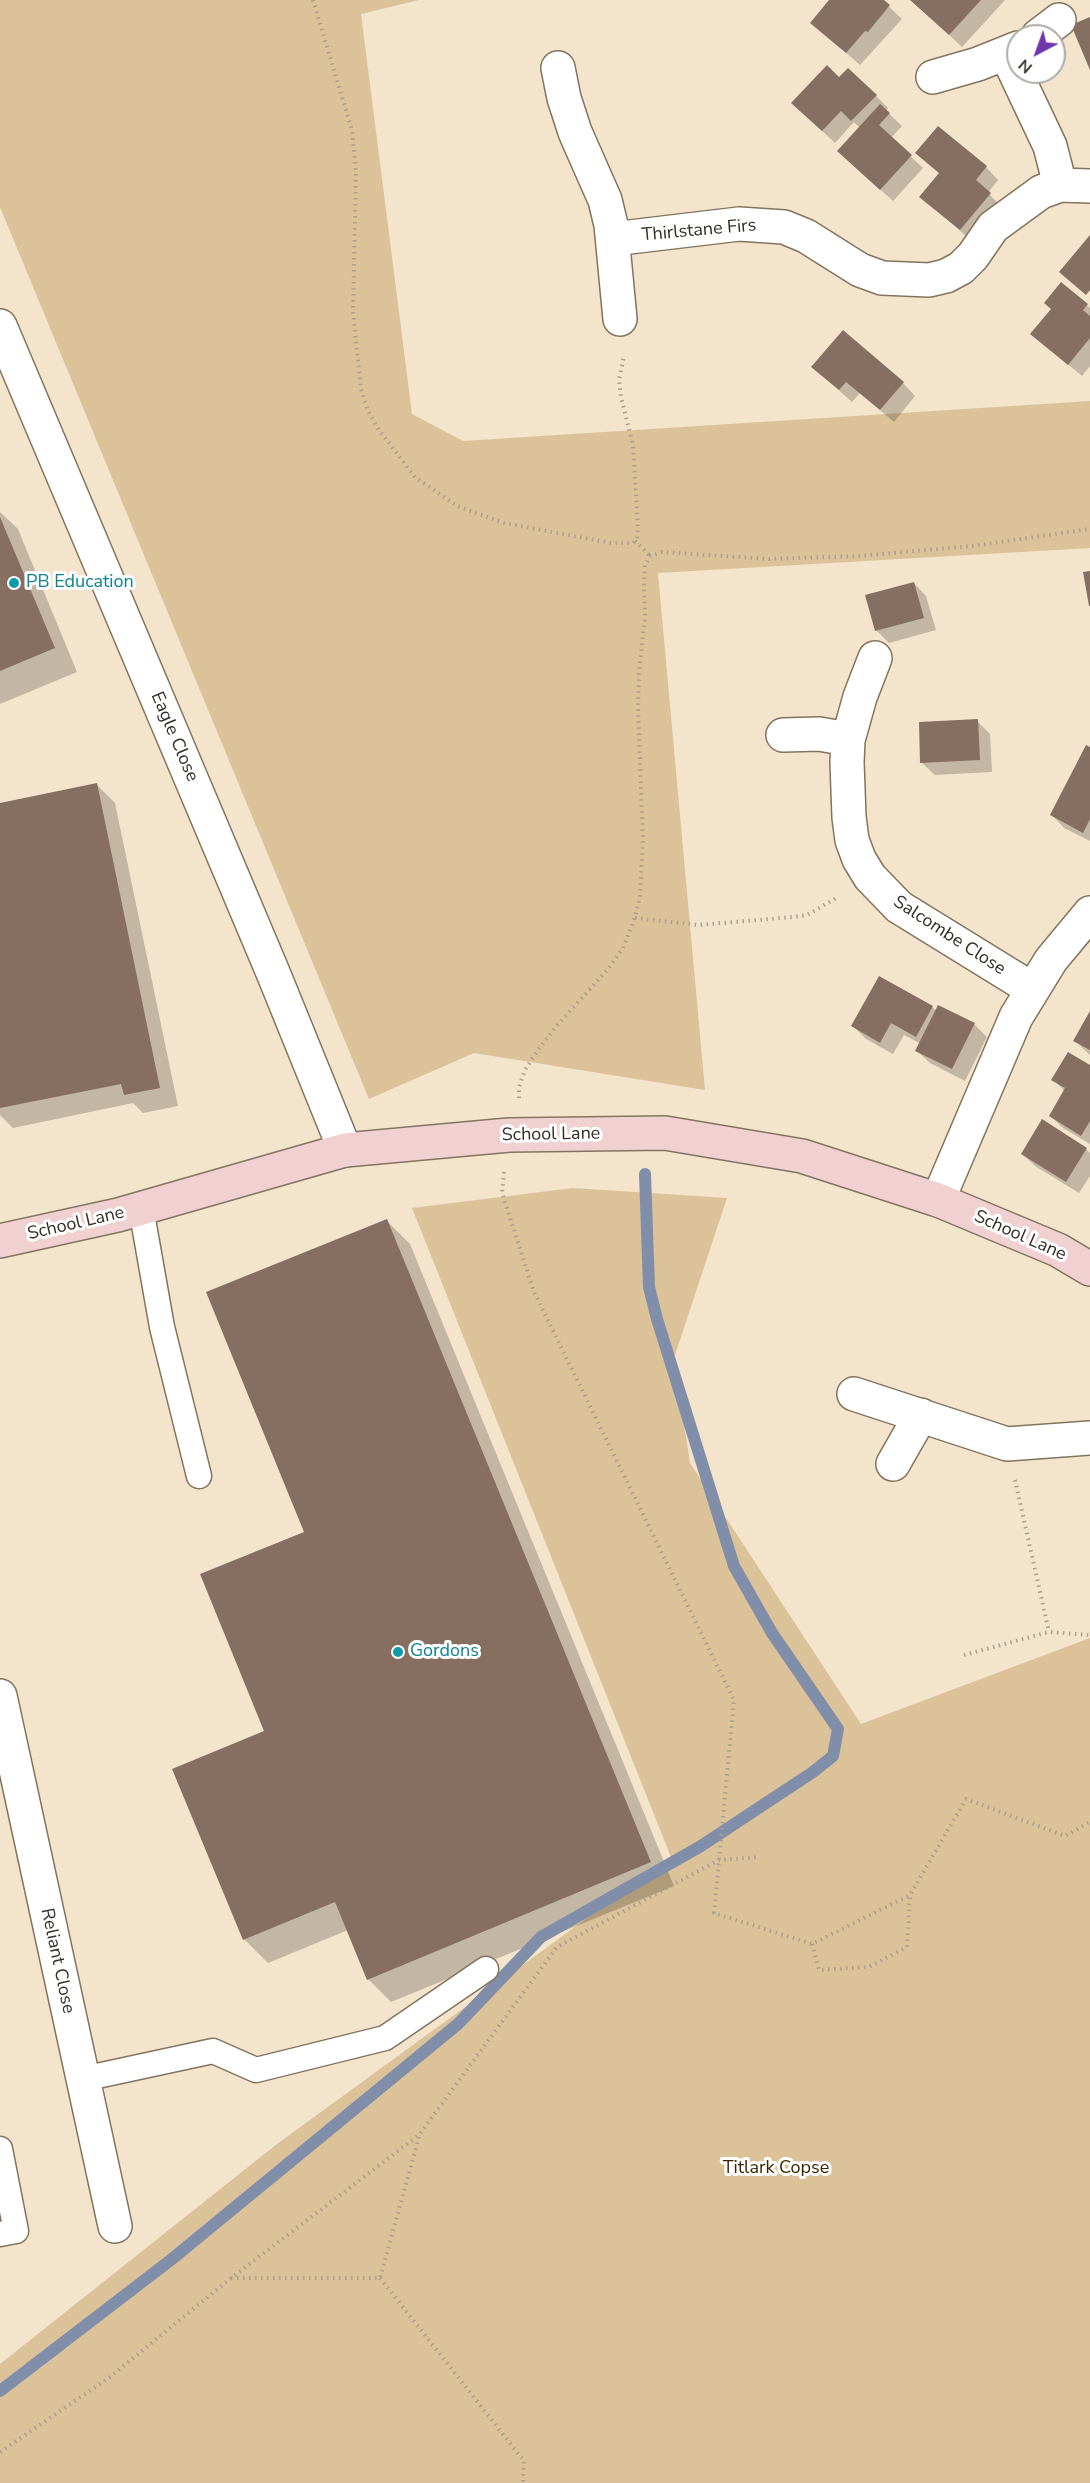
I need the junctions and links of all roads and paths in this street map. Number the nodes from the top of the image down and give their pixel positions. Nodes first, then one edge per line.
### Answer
1 (313, 0) edge
2 (1006, 52) edge
3 (558, 68) dead end
4 (933, 77) dead end
5 (1025, 84) edge
6 (1075, 186) edge
7 (613, 239) junction
8 (620, 319) joint
9 (0, 326) edge
10 (8, 368) edge
11 (1090, 529) edge
12 (635, 541) junction
13 (650, 556) junction
14 (874, 658) dead end
15 (783, 735) dead end
16 (848, 739) junction
17 (870, 877) junction
18 (1090, 913) edge
19 (635, 918) junction
20 (1032, 989) junction
21 (515, 1135) junction
22 (345, 1149) junction
23 (938, 1200) junction
24 (141, 1209) junction
25 (0, 1241) edge
26 (1090, 1269) edge
27 (854, 1394) dead end
28 (921, 1415) junction
29 (1090, 1438) edge
30 (1007, 1444) junction
31 (893, 1464) dead end
32 (199, 1476) dead end
33 (1049, 1632) junction
34 (1090, 1635) edge
35 (964, 1655) dead end
36 (0, 1696) edge
37 (1090, 1822) edge
38 (760, 1857) dead end
39 (719, 1860) junction
40 (910, 1895) junction
41 (812, 1944) junction
42 (486, 1969) dead end
43 (83, 2079) junction
44 (419, 2135) junction
45 (0, 2149) edge
46 (115, 2226) dead end
47 (0, 2234) edge
48 (231, 2278) junction
49 (380, 2278) junction
50 (0, 2452) edge
51 (523, 2483) edge

1 - 12 path
2 - 4 street, Thirlstane Firs
3 - 7 street
5 - 6 street, Thirlstane Firs
6 - 7 street, Thirlstane Firs
7 - 8 street
8 - 12 path
9 - 10 street, Eagle Close
10 - 22 street, Eagle Close
11 - 13 path
12 - 13 path
13 - 19 path
14 - 16 street, Salcombe Close
15 - 16 street
16 - 17 street, Salcombe Close
17 - 19 path
17 - 20 street, Salcombe Close
18 - 20 street
19 - 21 path
20 - 23 street
21 - 22 street, School Lane
21 - 23 street, School Lane
21 - 39 path
22 - 24 street, School Lane
23 - 26 street, School Lane
24 - 25 street, School Lane
24 - 32 lane
27 - 28 street
28 - 30 street
28 - 31 street
29 - 30 street
30 - 33 path
33 - 34 path
33 - 35 path
36 - 43 street, Reliant Close
37 - 40 path
38 - 39 path
39 - 41 path
39 - 44 path
40 - 41 path
40 - 41 path
42 - 43 lane
43 - 46 street, Reliant Close
44 - 48 path
44 - 49 path
45 - 47 lane
48 - 49 path
48 - 50 path
49 - 51 path

